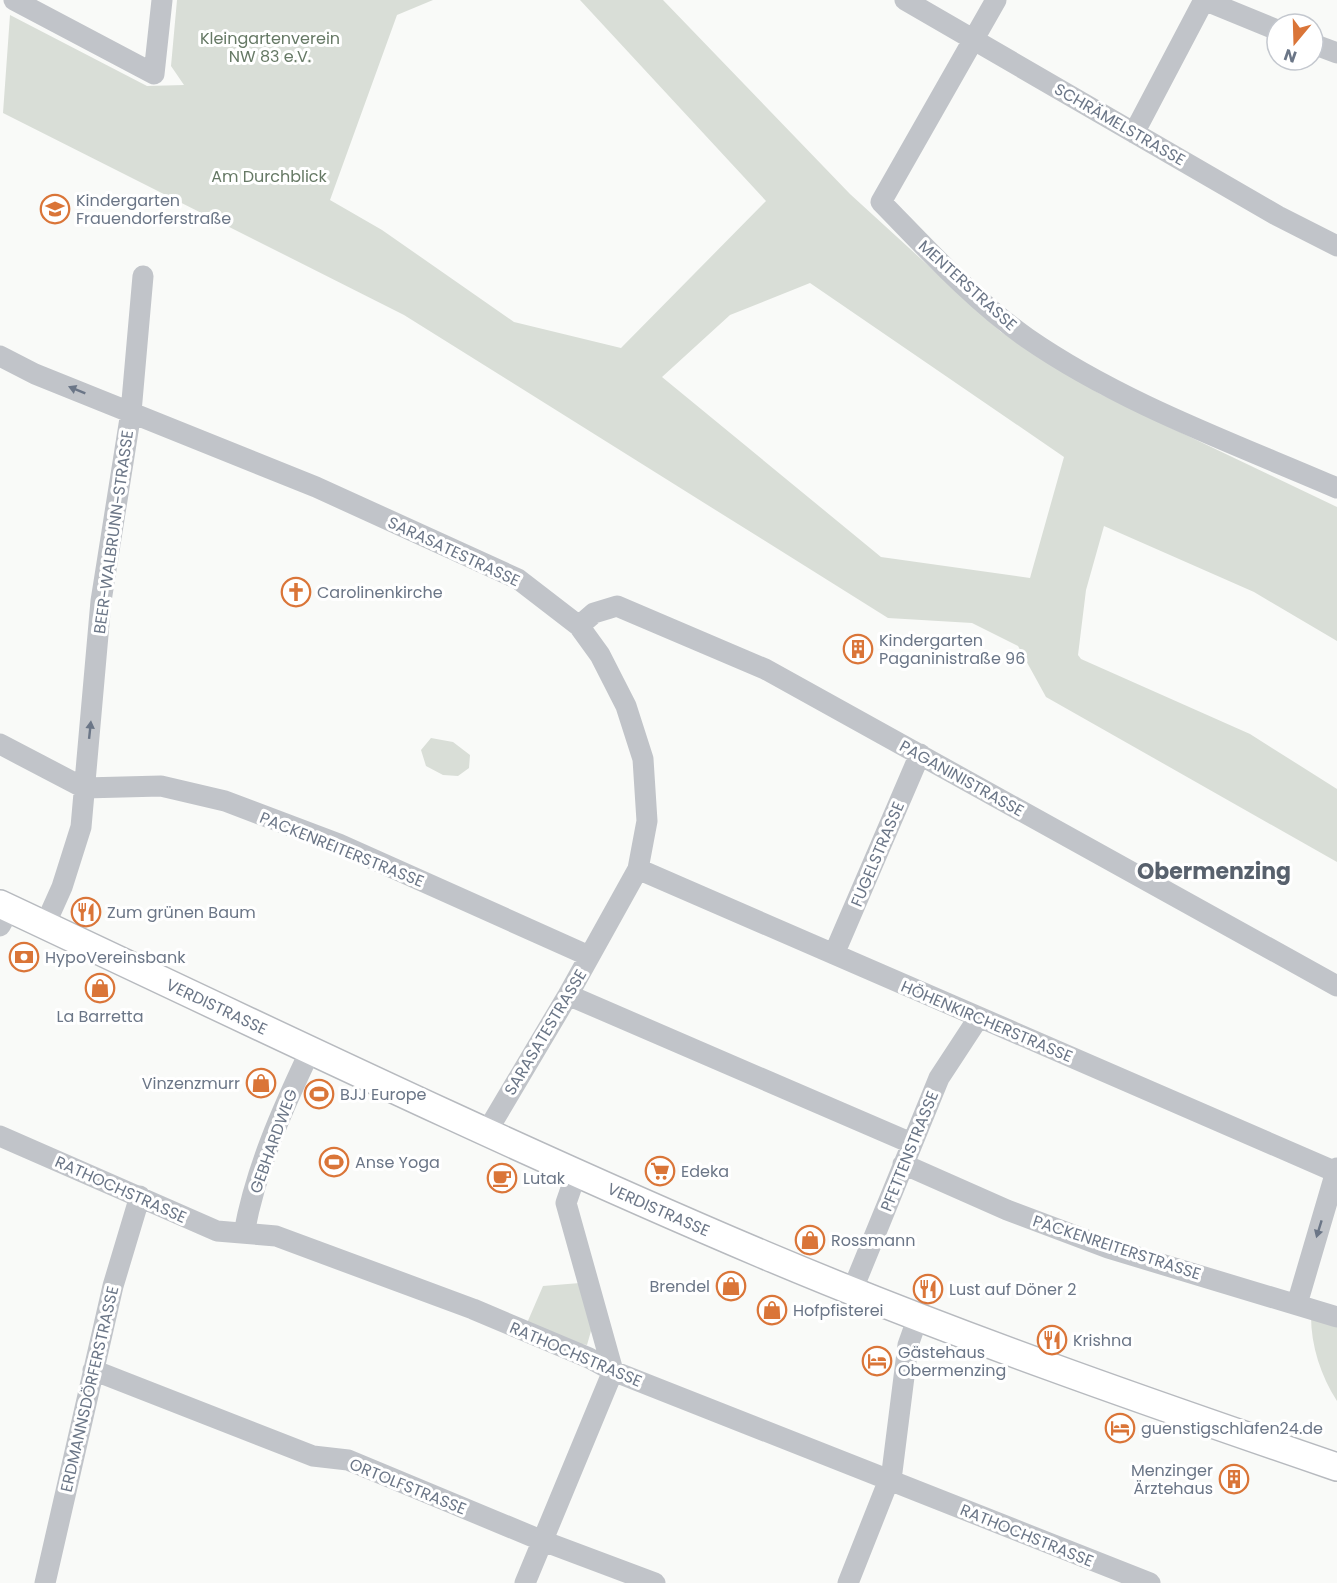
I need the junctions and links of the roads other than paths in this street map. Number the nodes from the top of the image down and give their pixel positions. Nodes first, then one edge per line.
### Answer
1 (14, 0) edge
2 (162, 0) edge
3 (905, 0) edge
4 (996, 0) edge
5 (1204, 0) edge
6 (1265, 25) edge
7 (975, 40) junction
8 (1134, 133) junction
9 (1337, 246) edge
10 (143, 276) dead end
11 (0, 356) edge
12 (132, 412) junction
13 (1337, 488) edge
14 (579, 626) junction
15 (0, 744) edge
16 (920, 754) junction
17 (84, 788) junction
18 (638, 869) junction
19 (3, 913) edge
20 (45, 925) junction
21 (834, 954) junction
22 (589, 956) junction
23 (1337, 986) edge
24 (568, 995) junction
25 (979, 1017) junction
26 (310, 1051) junction
27 (486, 1132) junction
28 (0, 1136) edge
29 (911, 1143) junction
30 (903, 1164) junction
31 (1336, 1170) edge
32 (576, 1174) junction
33 (140, 1197) junction
34 (244, 1233) junction
35 (852, 1291) junction
36 (1297, 1304) junction
37 (918, 1317) junction
38 (1337, 1317) edge
39 (93, 1370) junction
40 (613, 1371) junction
41 (1337, 1467) edge
42 (889, 1480) junction
43 (543, 1541) junction
44 (45, 1583) edge
45 (525, 1583) edge
46 (655, 1583) edge
47 (848, 1583) edge
48 (1150, 1583) edge

1 - 2 street
3 - 7 street, SCHRÄMELSTRASSE
4 - 7 street, MENTERSTRASSE
5 - 6 street
5 - 8 street
7 - 8 street, SCHRÄMELSTRASSE
7 - 13 street, MENTERSTRASSE
8 - 9 street, SCHRÄMELSTRASSE
10 - 12 street, BEER-WALBRUNN-STRASSE
12 -> 11 street, SARASATESTRASSE
12 - 14 street, SARASATESTRASSE
17 -> 12 street, BEER-WALBRUNN-STRASSE
14 - 16 street, PAGANINISTRASSE
14 - 18 street, SARASATESTRASSE
15 - 17 street
16 - 21 street, FUGELSTRASSE
16 - 23 street, PAGANINISTRASSE
17 - 20 street, BEER-WALBRUNN-STRASSE
17 - 22 street, PACKENREITERSTRASSE
18 - 21 street, HÖHENKIRCHERSTRASSE
18 - 22 street, SARASATESTRASSE
19 - 20 main road, VERDISTRASSE
20 - 26 main road, VERDISTRASSE
21 - 25 street, HÖHENKIRCHERSTRASSE
22 - 24 street, SARASATESTRASSE
24 - 27 street, SARASATESTRASSE
24 - 29 street
25 - 29 street, PFETTENSTRASSE
25 - 31 street, HÖHENKIRCHERSTRASSE
26 - 27 main road, VERDISTRASSE
26 - 34 street, GEBHARDWEG
27 - 32 main road, VERDISTRASSE
28 - 33 street, RATHOCHSTRASSE
29 - 30 street, PFETTENSTRASSE
30 - 35 street, PFETTENSTRASSE
30 - 36 street, PACKENREITERSTRASSE
31 -> 36 street
32 - 35 main road, VERDISTRASSE
32 - 40 street
33 - 34 street, RATHOCHSTRASSE
33 - 39 street, ERDMANNSDÖRFERSTRASSE
34 - 40 street, RATHOCHSTRASSE
35 - 37 main road, VERDISTRASSE
36 - 38 street, PACKENREITERSTRASSE
37 - 41 main road, VERDISTRASSE
37 - 42 street
39 - 43 street, ORTOLFSTRASSE
39 - 44 street, ERDMANNSDÖRFERSTRASSE
40 - 42 street, RATHOCHSTRASSE
40 - 43 street
42 - 47 street
42 - 48 street, RATHOCHSTRASSE
43 - 45 street
43 - 46 street, ORTOLFSTRASSE

